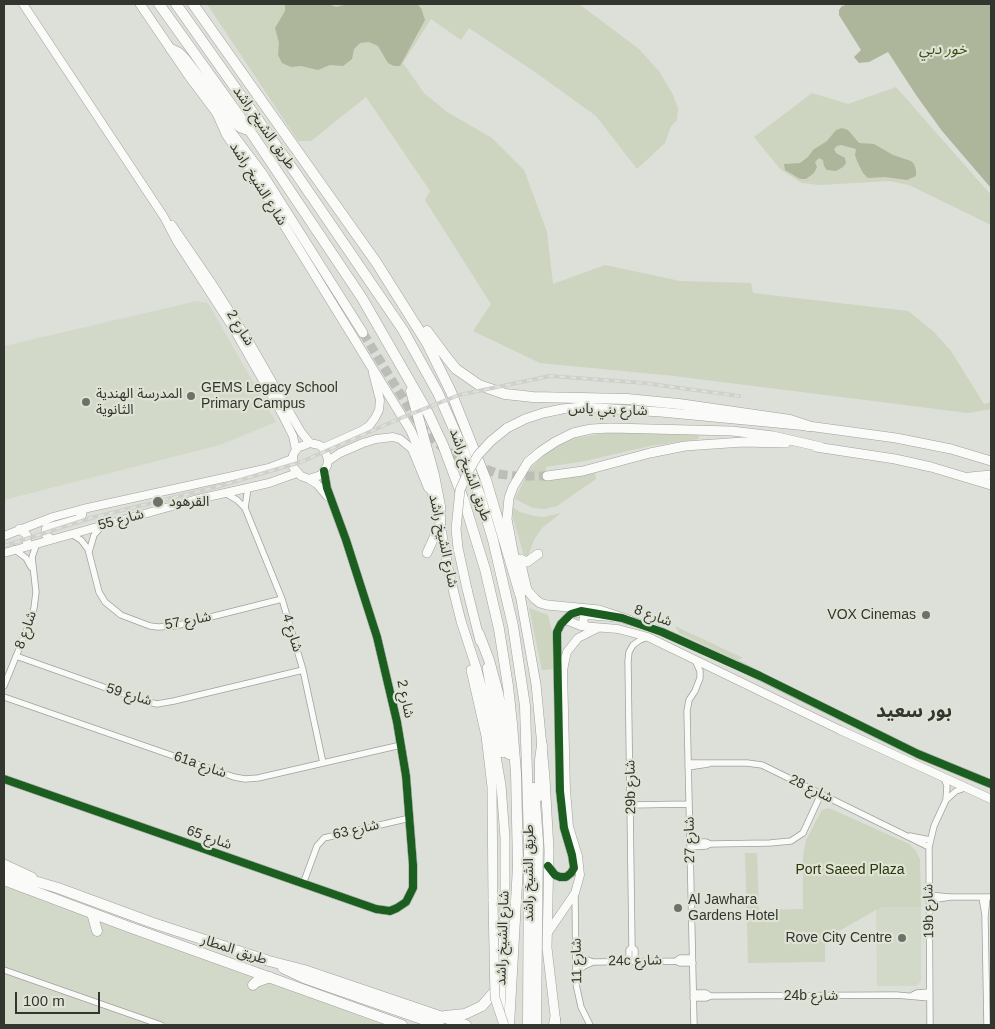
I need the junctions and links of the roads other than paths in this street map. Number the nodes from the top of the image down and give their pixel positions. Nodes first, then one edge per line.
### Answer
1 (23, 4) edge
2 (140, 4) edge
3 (159, 4) edge
4 (176, 4) edge
5 (193, 4) edge
6 (171, 49) junction
7 (215, 109) junction
8 (250, 131) junction
9 (164, 217) junction
10 (376, 262) junction
11 (398, 297) junction
12 (363, 333) tunnel mouth
13 (372, 369) junction
14 (406, 373) junction
15 (438, 393) junction
16 (808, 426) junction
17 (310, 443) junction
18 (821, 447) junction
19 (323, 448) junction
20 (296, 450) junction
21 (292, 459) junction
22 (328, 461) junction
23 (991, 461) edge
24 (324, 471) junction
25 (297, 474) junction
26 (991, 475) edge
27 (234, 476) junction
28 (547, 476) tunnel mouth
29 (967, 477) junction
30 (309, 479) junction
31 (991, 485) edge
32 (248, 488) junction
33 (227, 493) junction
34 (433, 496) junction
35 (508, 506) junction
36 (334, 507) junction
37 (245, 508) junction
38 (83, 510) junction
39 (440, 524) junction
40 (103, 525) junction
41 (19, 529) junction
42 (70, 534) junction
43 (4, 536) edge
44 (51, 539) junction
45 (37, 542) junction
46 (27, 545) junction
47 (13, 549) junction
48 (4, 553) edge
49 (89, 554) junction
50 (426, 554) dead end
51 (538, 554) dead end
52 (520, 559) junction
53 (33, 572) junction
54 (520, 594) junction
55 (282, 599) junction
56 (267, 603) junction
57 (285, 611) junction
58 (625, 619) junction
59 (566, 620) junction
60 (586, 626) junction
61 (602, 627) junction
62 (479, 634) junction
63 (648, 637) junction
64 (468, 644) junction
65 (686, 655) junction
66 (16, 656) junction
67 (694, 659) junction
68 (303, 670) junction
69 (760, 676) junction
70 (4, 686) edge
71 (4, 697) edge
72 (526, 722) junction
73 (862, 740) junction
74 (401, 745) junction
75 (542, 745) junction
76 (918, 754) junction
77 (323, 763) junction
78 (688, 765) junction
79 (516, 772) junction
80 (944, 778) junction
81 (4, 779) edge
82 (990, 783) edge
83 (965, 788) junction
84 (823, 795) junction
85 (991, 799) edge
86 (946, 800) junction
87 (689, 804) junction
88 (631, 805) junction
89 (410, 818) junction
90 (910, 836) junction
91 (505, 838) junction
92 (930, 840) junction
93 (538, 842) junction
94 (690, 844) junction
95 (929, 846) junction
96 (4, 864) edge
97 (548, 866) junction
98 (4, 872) edge
99 (4, 882) edge
100 (41, 882) junction
101 (303, 884) junction
102 (576, 893) junction
103 (929, 897) junction
104 (987, 897) edge
105 (406, 902) joint
106 (92, 913) junction
107 (98, 931) dead end
108 (547, 934) junction
109 (576, 948) junction
110 (693, 961) junction
111 (593, 962) junction
112 (632, 962) junction
113 (276, 963) junction
114 (4, 970) edge
115 (576, 972) junction
116 (502, 975) junction
117 (270, 977) junction
118 (253, 985) dead end
119 (396, 991) dead end
120 (930, 995) junction
121 (693, 996) junction
122 (402, 1002) junction
123 (440, 1021) edge
124 (400, 1024) edge
125 (556, 1024) edge
126 (162, 1025) edge
127 (408, 1025) edge
128 (466, 1025) edge
129 (500, 1025) edge
130 (504, 1025) edge
131 (509, 1025) edge
132 (528, 1025) edge
133 (536, 1025) edge
134 (590, 1025) edge
135 (694, 1025) edge
136 (930, 1025) edge
137 (986, 1025) edge

1 - 9 street, شارع 2
2 - 6 main road
3 - 8 highway, طريق الشيخ راشد
4 - 15 highway, طريق الشيخ راشد
5 - 10 highway
6 - 7 main road
6 - 8 highway
7 - 12 main road
7 - 13 main road, شارع الشيخ راشد
8 - 14 highway, طريق الشيخ راشد
9 - 17 street, شارع 2
9 - 20 street, شارع 2
10 - 11 highway
10 - 16 highway
11 - 15 highway
11 - 54 highway
13 - 19 street
13 - 34 main road, شارع الشيخ راشد
14 - 39 highway
14 - 79 highway, طريق الشيخ راشد
15 - 72 highway, طريق الشيخ راشد
16 - 23 main road, شارع بني ياس
16 - 62 main road, شارع بني ياس, bridge
17 - 19 street
17 - 20 street
18 - 28 main road
18 - 29 main road
18 - 35 main road
19 - 22 street
20 - 21 street
21 - 25 street
21 - 27 street, شارع 55
22 - 24 street
22 - 34 street
24 - 30 street
24 - 36 street, شارع 2
25 - 30 street
25 - 32 street, شارع 55
26 - 29 main road
27 - 33 street
27 - 38 street, شارع 55
29 - 31 main road
30 - 36 street, شارع 2
32 - 33 street, شارع 55
32 - 37 street
33 - 37 street
33 - 40 street, شارع 55
34 - 39 main road, شارع الشيخ راشد
35 - 52 main road
35 - 54 main road
36 - 74 street, شارع 2
37 - 55 street, شارع 4
38 - 41 street, شارع 55
38 - 44 street
39 - 50 main road
39 - 64 main road, شارع الشيخ راشد
40 - 42 street, شارع 55
40 - 49 street
41 - 43 street, شارع 55
41 - 46 street
42 - 44 street, شارع 55
42 - 49 street, شارع 57
44 - 45 street, شارع 55
45 - 46 street, شارع 55
45 - 53 street, شارع 8
46 - 47 street, شارع 55
47 - 48 street, شارع 55
47 - 53 street
49 - 56 street, شارع 57
51 - 52 main road
52 - 58 main road
53 - 66 street, شارع 8
54 - 75 main road
55 - 56 street, شارع 57
55 - 57 street, شارع 4
56 - 57 street
57 - 68 street, شارع 4
58 - 59 street, شارع 8
58 - 60 street
58 - 69 street, شارع 8
59 - 60 street, شارع 8
59 - 97 street
60 - 61 street, شارع 8
61 - 63 street, شارع 8
61 - 102 street
62 - 79 highway
62 - 91 main road, شارع بني ياس
63 - 65 street, شارع 8
63 - 88 street, 29b شارع
64 - 91 main road, شارع الشيخ راشد
64 - 130 main road, bridge
65 - 67 street, شارع 8
65 - 69 street
66 - 68 street, شارع 59
66 - 70 street, شارع 8
67 - 73 street, شارع 8
67 - 78 street, شارع 27
68 - 77 street, شارع 4
69 - 76 street, شارع 8
71 - 77 street, 61a شارع
72 - 93 highway
72 - 132 highway, طريق الشيخ راشد
73 - 76 street
73 - 80 street, شارع 8
74 - 77 street, 61a شارع
74 - 89 street, شارع 2
75 - 93 highway
75 - 97 main road
76 - 82 street, شارع 8
78 - 84 street, شارع 28
78 - 87 street, شارع 27
79 - 131 highway, طريق الشيخ راشد
80 - 83 street, شارع 8
80 - 86 street, 19b شارع
81 - 101 street, شارع 65
83 - 85 street, شارع 8
83 - 86 street
84 - 90 street, شارع 28
84 - 94 street
86 - 92 street, 19b شارع
87 - 88 street
87 - 94 street, شارع 27
88 - 112 street, 29b شارع
89 - 101 street, شارع 63
89 - 105 street, شارع 2
90 - 92 street, شارع 28
90 - 95 street, شارع 28
91 - 116 main road, شارع الشيخ راشد
92 - 95 street, 19b شارع
93 - 133 highway
94 - 110 street, شارع 27
95 - 103 street, 19b شارع
96 - 100 main road
97 - 108 main road
98 - 100 highway, طريق المطار
99 - 106 highway, طريق المطار
100 - 113 highway, طريق المطار
101 - 105 street, شارع 65
102 - 108 street
102 - 109 street, شارع 11
103 - 104 street
103 - 120 street, 19b شارع
104 - 137 street
106 - 107 highway
106 - 117 highway, طريق المطار
108 - 125 main road
109 - 111 street, 24c شارع
109 - 115 street, شارع 11
110 - 112 street, 24c شارع
110 - 121 street, شارع 27
111 - 112 street, 24c شارع
111 - 115 street, 24c شارع
113 - 122 highway, طريق المطار
113 - 123 highway
114 - 126 street
115 - 134 street, شارع 11
116 - 123 highway
116 - 129 main road, شارع الشيخ راشد
117 - 118 highway
117 - 124 highway, طريق المطار
119 - 122 highway
120 - 121 street, 24b شارع
120 - 136 street, 19b شارع
121 - 135 street, شارع 27
122 - 123 highway, طريق المطار
123 - 128 highway, طريق المطار
124 - 127 highway, طريق المطار

